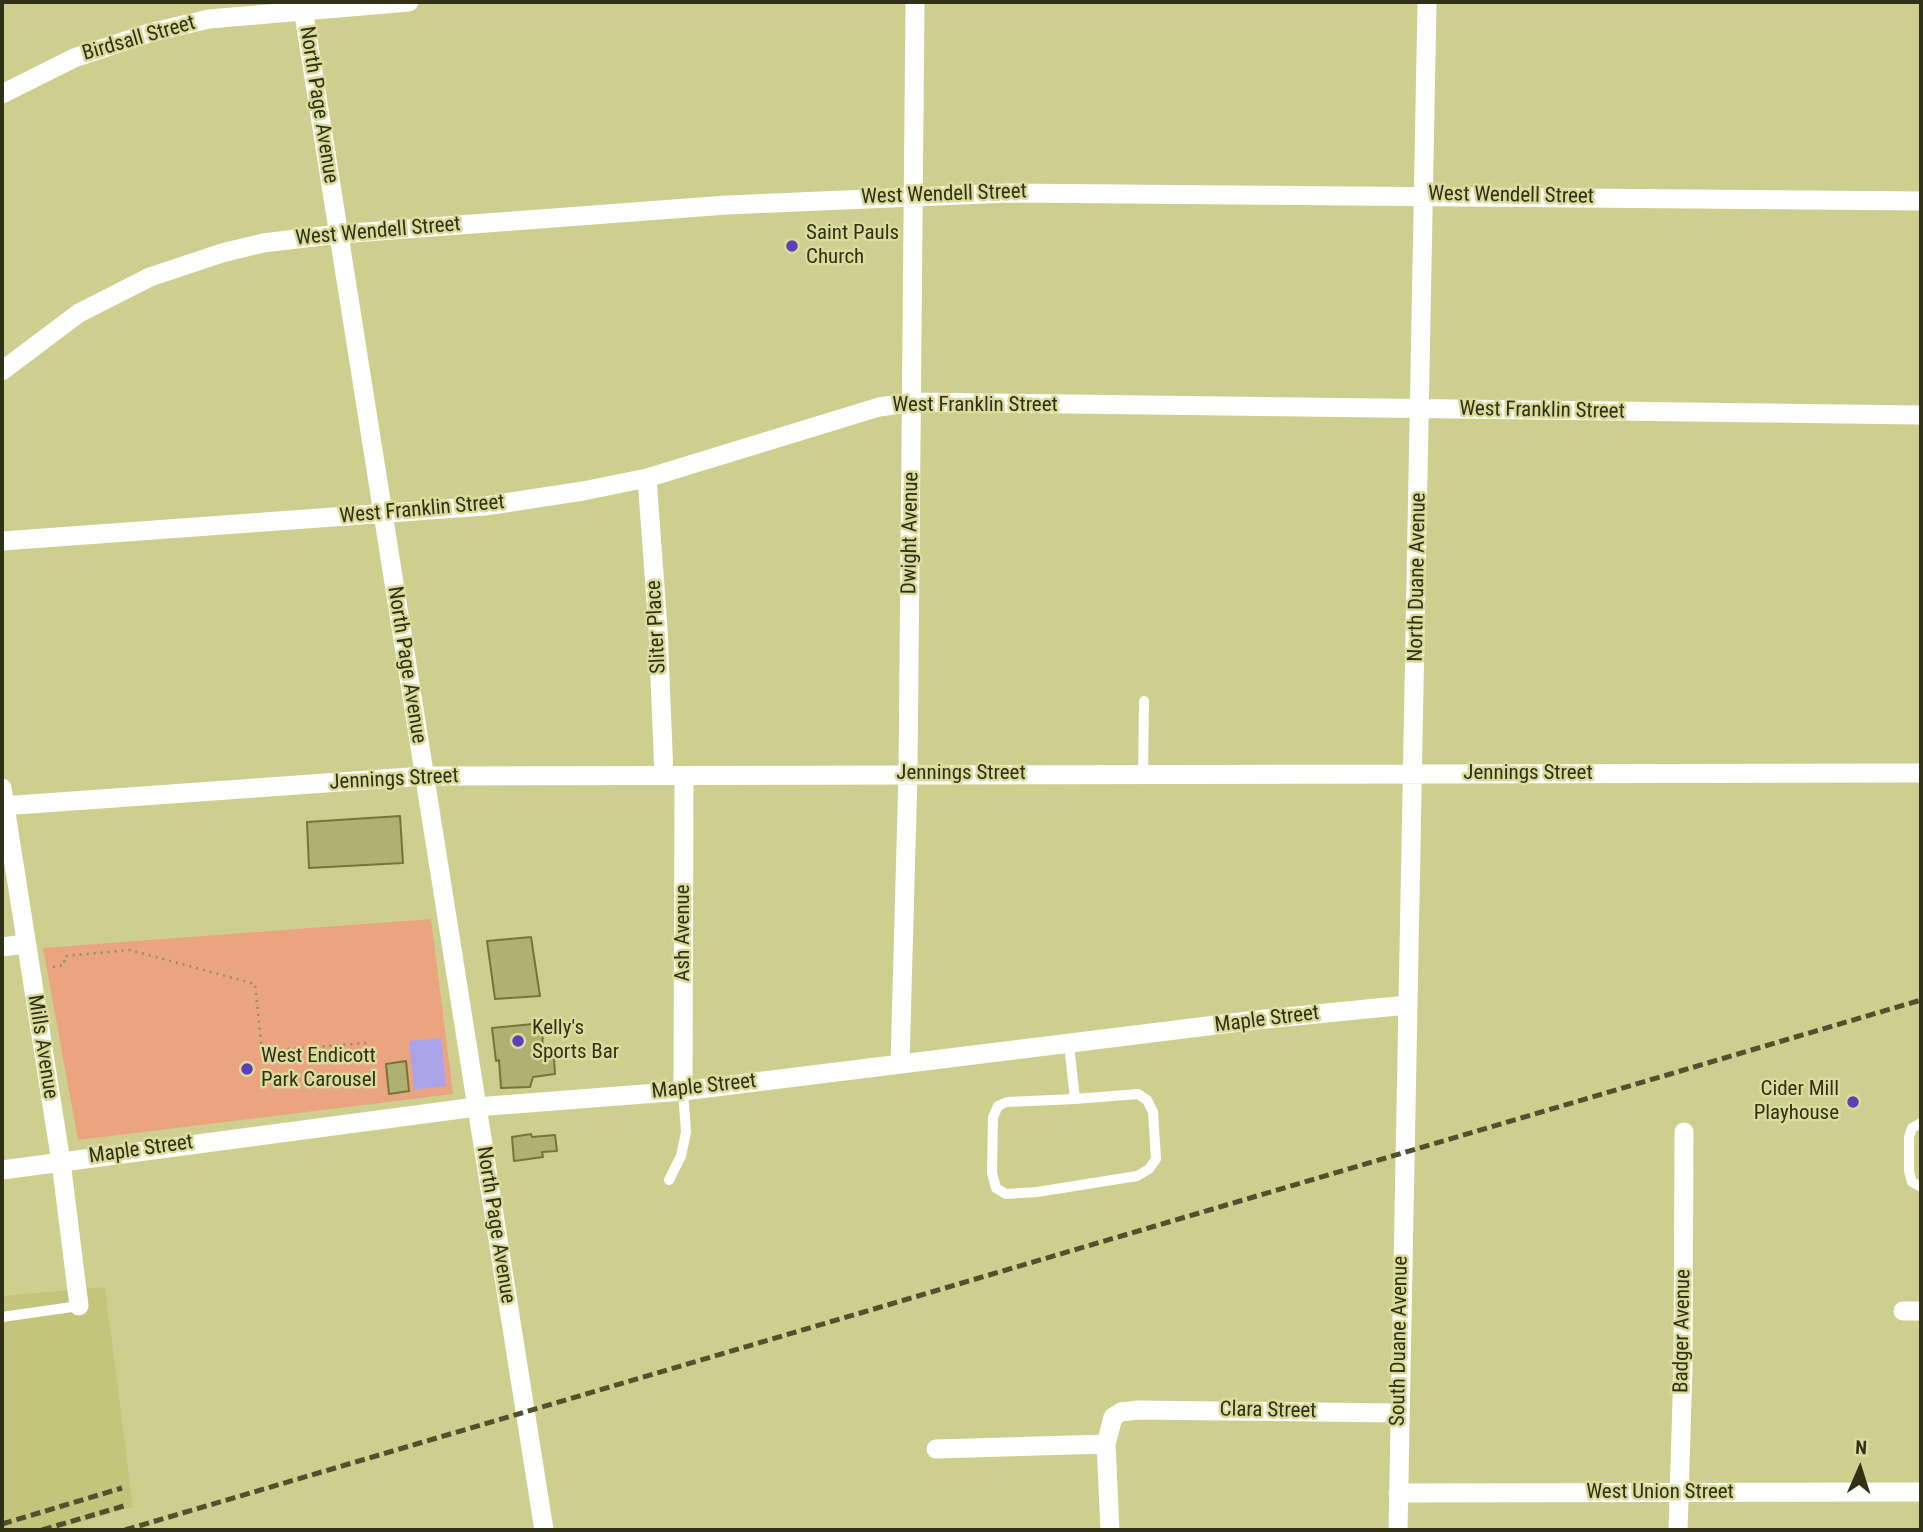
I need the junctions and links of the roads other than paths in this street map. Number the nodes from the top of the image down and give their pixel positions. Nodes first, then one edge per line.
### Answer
1 (409, 2) edge
2 (915, 2) edge
3 (1427, 2) edge
4 (303, 6) edge
5 (2, 94) edge
6 (913, 195) junction
7 (1425, 195) junction
8 (1921, 201) edge
9 (339, 234) junction
10 (2, 371) edge
11 (913, 402) junction
12 (1422, 410) junction
13 (1921, 415) edge
14 (647, 478) junction
15 (382, 514) junction
16 (2, 541) edge
17 (1144, 701) dead end
18 (1921, 773) edge
19 (908, 774) junction
20 (1414, 774) junction
21 (1143, 775) junction
22 (424, 776) junction
23 (664, 776) junction
24 (684, 776) junction
25 (3, 800) edge
26 (25, 944) junction
27 (2, 947) edge
28 (1407, 1004) junction
29 (1069, 1045) junction
30 (900, 1064) junction
31 (683, 1091) junction
32 (1075, 1099) junction
33 (476, 1107) junction
34 (1921, 1123) edge
35 (1684, 1132) dead end
36 (1404, 1152) joint
37 (61, 1162) junction
38 (2, 1170) edge
39 (668, 1180) dead end
40 (1921, 1187) edge
41 (79, 1306) joint
42 (2, 1317) edge
43 (1399, 1413) junction
44 (1106, 1444) junction
45 (936, 1449) dead end
46 (1921, 1492) edge
47 (1398, 1493) junction
48 (1678, 1494) junction
49 (544, 1530) edge
50 (1110, 1530) edge
51 (1398, 1530) edge
52 (1678, 1530) edge

1 - 4 street, Birdsall Street
2 - 6 street, Dwight Avenue
3 - 7 street, North Duane Avenue
4 - 5 street, Birdsall Street
4 - 9 street, North Page Avenue
6 - 7 street, West Wendell Street
6 - 9 street, West Wendell Street
6 - 11 street, Dwight Avenue
7 - 8 street, West Wendell Street
7 - 12 street, North Duane Avenue
9 - 10 street, West Wendell Street
9 - 15 street, North Page Avenue
11 - 12 street, West Franklin Street
11 - 14 street, West Franklin Street
11 - 19 street, Dwight Avenue
12 - 13 street, West Franklin Street
12 - 20 street, North Duane Avenue
14 - 15 street, West Franklin Street
14 - 23 street, Sliter Place
15 - 16 street, West Franklin Street
15 - 22 street, North Page Avenue
17 - 21 lane
18 - 20 street, Jennings Street
19 - 21 street, Jennings Street
19 - 24 street, Jennings Street
19 - 30 street, Dwight Avenue
20 - 21 street, Jennings Street
20 - 28 street, North Duane Avenue
22 - 23 street, Jennings Street
22 - 25 street, Jennings Street
22 - 33 street, North Page Avenue
23 - 24 street, Jennings Street
24 - 31 street, Ash Avenue
25 - 26 street, Mills Avenue
26 - 27 street
26 - 37 street, Mills Avenue
28 - 29 street, Maple Street
28 - 36 street, North Duane Avenue
29 - 30 street, Maple Street
29 - 32 lane
30 - 31 street, Maple Street
31 - 33 street, Maple Street
31 - 39 lane
32 - 32 lane
33 - 37 street, Maple Street
33 - 49 street, North Page Avenue
34 - 40 lane
35 - 48 street, Badger Avenue
36 - 43 street, South Duane Avenue
37 - 38 street, Maple Street
37 - 41 street, Mills Avenue
41 - 42 lane
43 - 44 street, Clara Street
43 - 47 street, South Duane Avenue
44 - 45 street
44 - 50 street
46 - 48 street, West Union Street
47 - 48 street, West Union Street
47 - 51 street, South Duane Avenue
48 - 52 street, Badger Avenue

